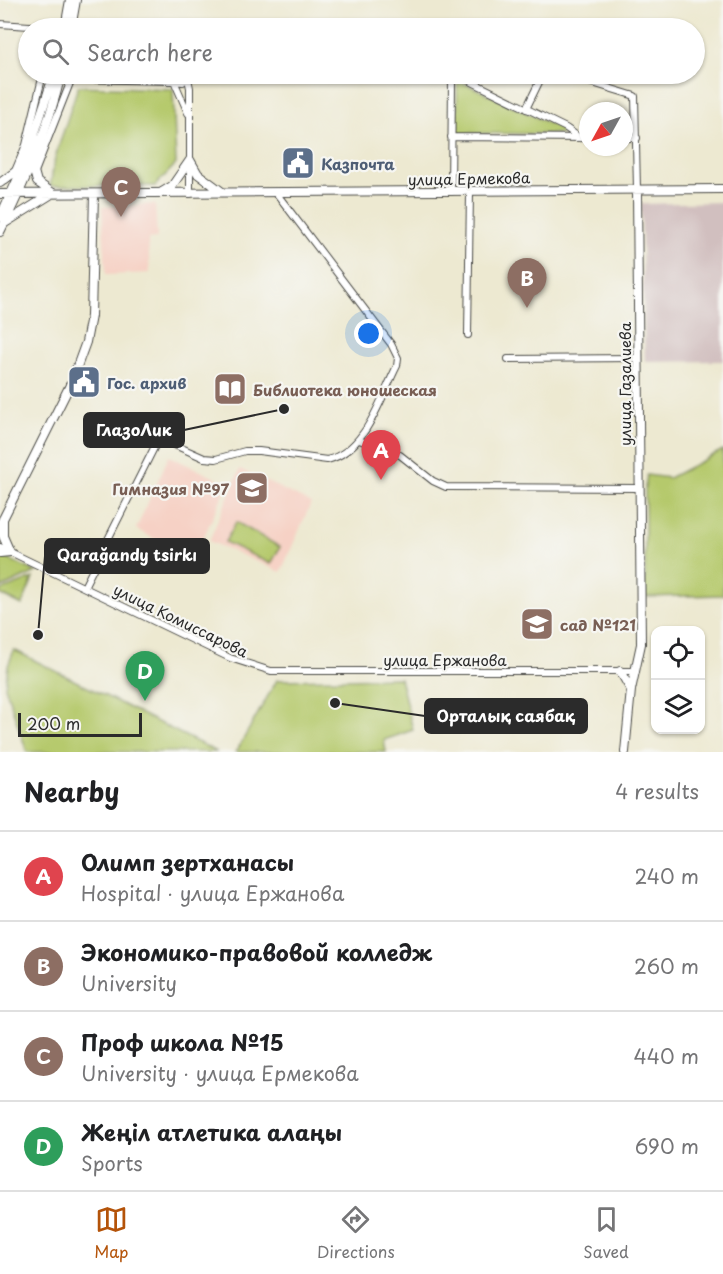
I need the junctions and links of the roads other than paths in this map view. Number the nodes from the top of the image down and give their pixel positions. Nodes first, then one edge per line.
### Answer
1 (70, 0) edge
2 (76, 0) edge
3 (66, 18) edge
4 (73, 18) edge
5 (0, 24) edge
6 (18, 25) edge
7 (42, 84) edge
8 (52, 84) edge
9 (58, 84) edge
10 (69, 84) edge
11 (174, 84) edge
12 (189, 84) edge
13 (452, 84) edge
14 (476, 84) edge
15 (538, 84) edge
16 (596, 84) edge
17 (526, 109) junction
18 (190, 120) junction
19 (451, 137) junction
20 (579, 137) edge
21 (579, 138) edge
22 (633, 138) edge
23 (637, 138) junction
24 (36, 146) junction
25 (190, 160) junction
26 (31, 167) junction
27 (15, 171) junction
28 (0, 183) edge
29 (723, 189) edge
30 (637, 190) junction
31 (162, 192) junction
32 (451, 192) junction
33 (470, 192) junction
34 (224, 193) junction
35 (0, 194) edge
36 (16, 194) junction
37 (53, 194) junction
38 (94, 194) junction
39 (190, 194) junction
40 (277, 194) junction
41 (1, 224) edge
42 (468, 335) dead end
43 (637, 358) junction
44 (508, 359) dead end
45 (75, 372) dead end
46 (69, 385) dead end
47 (359, 440) junction
48 (639, 488) junction
49 (1, 522) edge
50 (0, 547) edge
51 (10, 552) junction
52 (0, 553) edge
53 (84, 587) junction
54 (254, 668) joint
55 (620, 671) junction
56 (636, 671) junction
57 (631, 690) junction
58 (625, 752) edge

1 - 3 main road
2 - 4 main road
5 - 6 street
7 - 24 street
8 - 24 main road
9 - 24 main road
10 - 24 street
11 - 18 street
12 - 18 street
13 - 19 street
14 - 17 street
15 - 17 street
16 - 23 street, улица Газалиева
17 - 20 street
18 - 25 street
19 - 21 street
19 - 32 street
22 - 23 street
23 - 30 street, улица Газалиева
24 - 26 main road
24 - 26 main road
24 - 27 street
25 - 31 main road
25 - 34 main road
25 - 39 street
26 - 27 main road
26 - 36 main road
26 - 37 main road
27 - 28 main road
29 - 30 main road, улица Ермекова
30 - 33 main road, улица Ермекова
30 - 43 main road, улица Газалиева
31 - 38 main road, улица Ермекова
31 - 39 main road, улица Ермекова
32 - 33 main road, улица Ермекова
32 - 40 main road, улица Ермекова
33 - 42 street
34 - 39 main road, улица Ермекова
34 - 40 main road, улица Ермекова
35 - 36 main road, улица Ермекова
36 - 37 main road, улица Ермекова
36 - 41 main road
37 - 38 main road, улица Ермекова
37 - 41 main road
38 - 45 main road
40 - 47 street
43 - 44 street
43 - 48 main road, улица Газалиева
46 - 49 main road
47 - 48 street
47 - 53 street
48 - 56 main road, улица Газалиева
49 - 51 main road
50 - 51 street, улица Комиссарова
51 - 52 main road
51 - 53 street, улица Комиссарова
53 - 54 street, улица Комиссарова
54 - 55 street, улица Ержанова
55 - 56 street, улица Ержанова
55 - 57 main road
56 - 57 main road, улица Газалиева
57 - 58 main road, улица Газалиева

